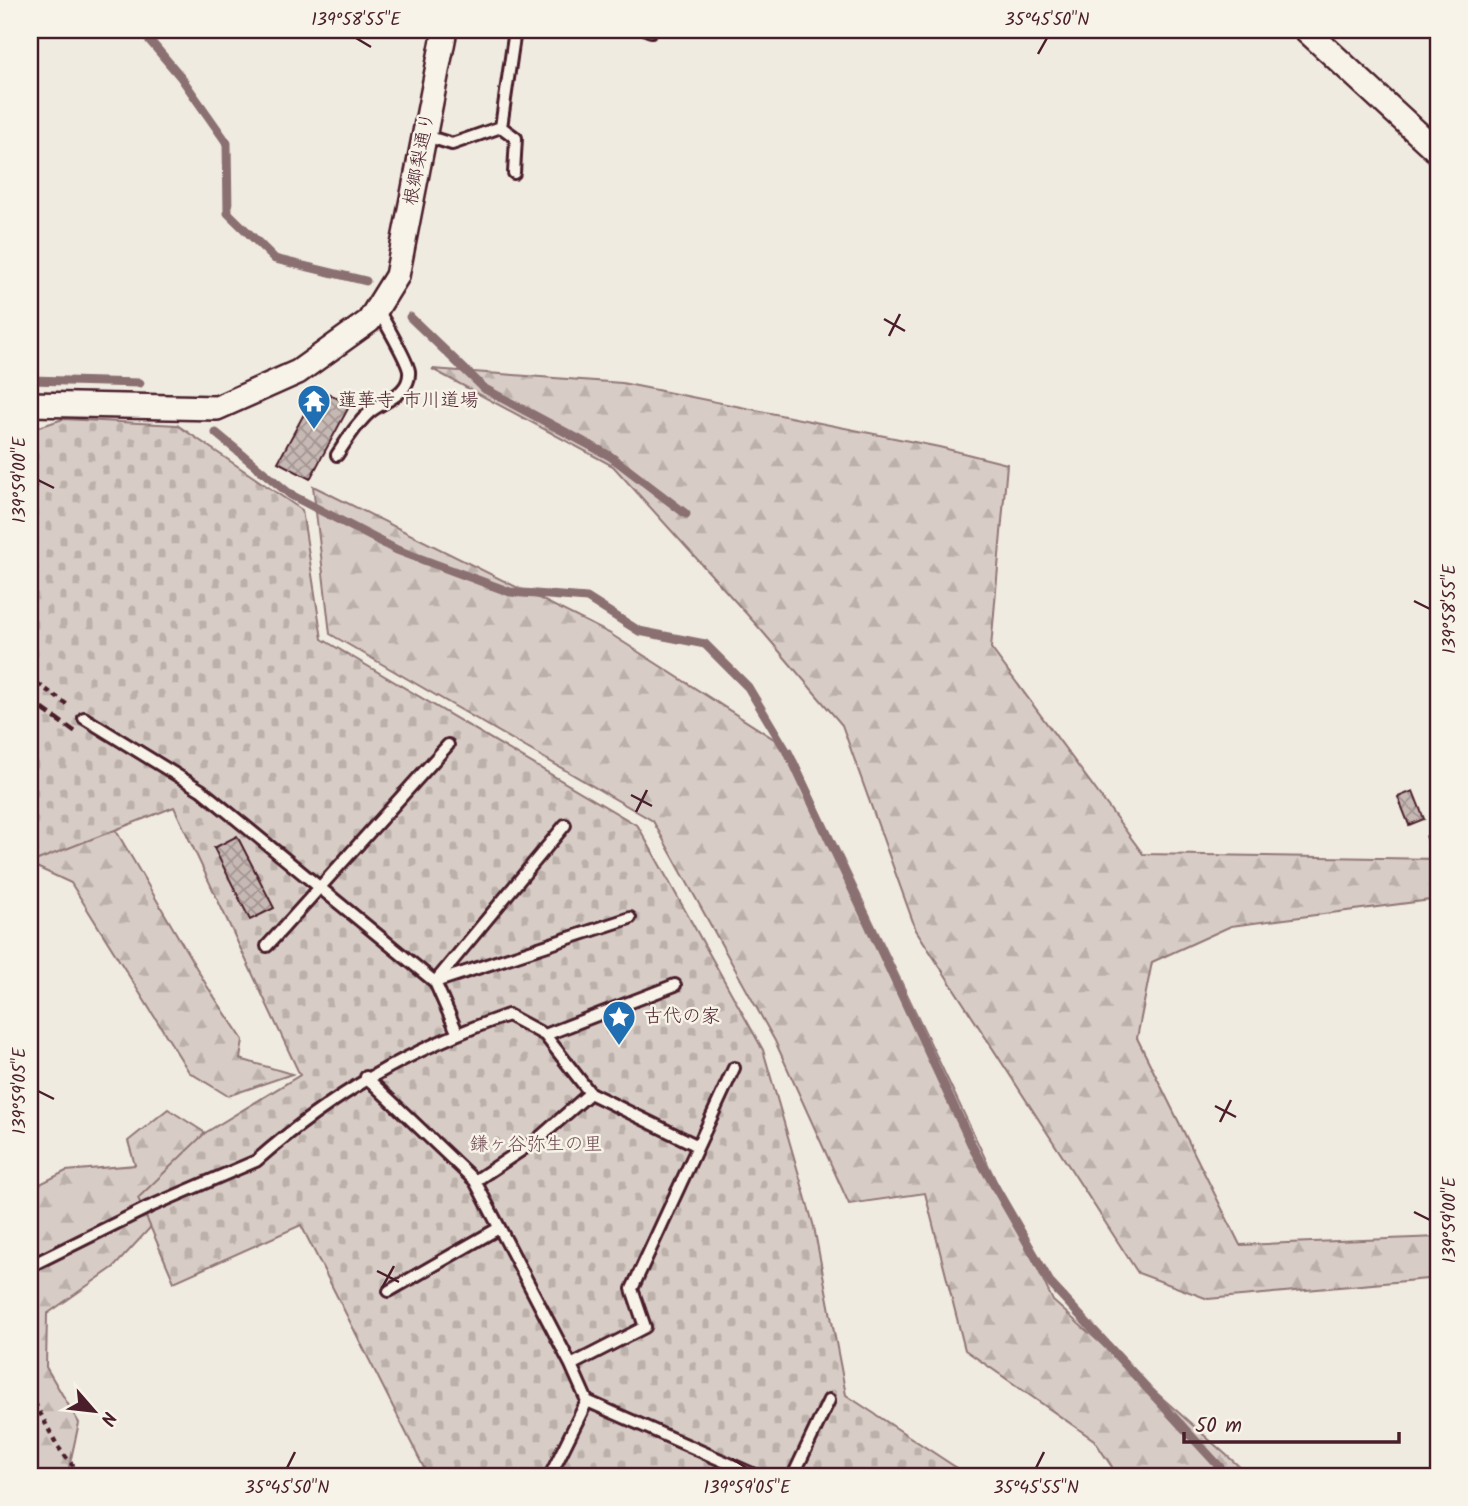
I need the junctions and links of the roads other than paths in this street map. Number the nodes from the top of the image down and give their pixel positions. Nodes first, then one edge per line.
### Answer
1 (445, 30) edge
2 (515, 30) edge
3 (1306, 30) edge
4 (501, 127) junction
5 (424, 135) junction
6 (1438, 152) edge
7 (514, 173) dead end
8 (373, 314) junction
9 (30, 404) edge
10 (337, 455) dead end
11 (84, 718) road end
12 (448, 745) dead end
13 (565, 825) dead end
14 (321, 887) junction
15 (630, 918) dead end
16 (267, 946) dead end
17 (435, 982) junction
18 (675, 985) dead end
19 (457, 1032) junction
20 (545, 1035) junction
21 (734, 1068) dead end
22 (366, 1077) junction
23 (590, 1093) junction
24 (698, 1146) junction
25 (475, 1181) junction
26 (499, 1228) junction
27 (30, 1266) edge
28 (389, 1291) dead end
29 (571, 1365) junction
30 (829, 1400) dead end
31 (587, 1401) junction
32 (550, 1476) edge
33 (757, 1476) edge
34 (793, 1476) edge

1 - 5 street, 根郷梨通り
2 - 4 lane
3 - 6 street
4 - 5 lane
4 - 7 lane
5 - 8 street, 根郷梨通り
8 - 9 street
8 - 10 lane
11 - 14 lane
12 - 14 lane
13 - 17 lane
14 - 16 lane
14 - 17 lane
15 - 17 lane
17 - 19 lane
18 - 20 lane
19 - 20 lane
19 - 22 lane
20 - 23 lane
21 - 24 lane
22 - 25 lane
22 - 27 lane
23 - 24 lane
23 - 25 lane
24 - 29 lane
25 - 26 lane
26 - 28 lane
26 - 29 lane
29 - 31 lane
30 - 34 lane
31 - 32 lane
31 - 33 lane

